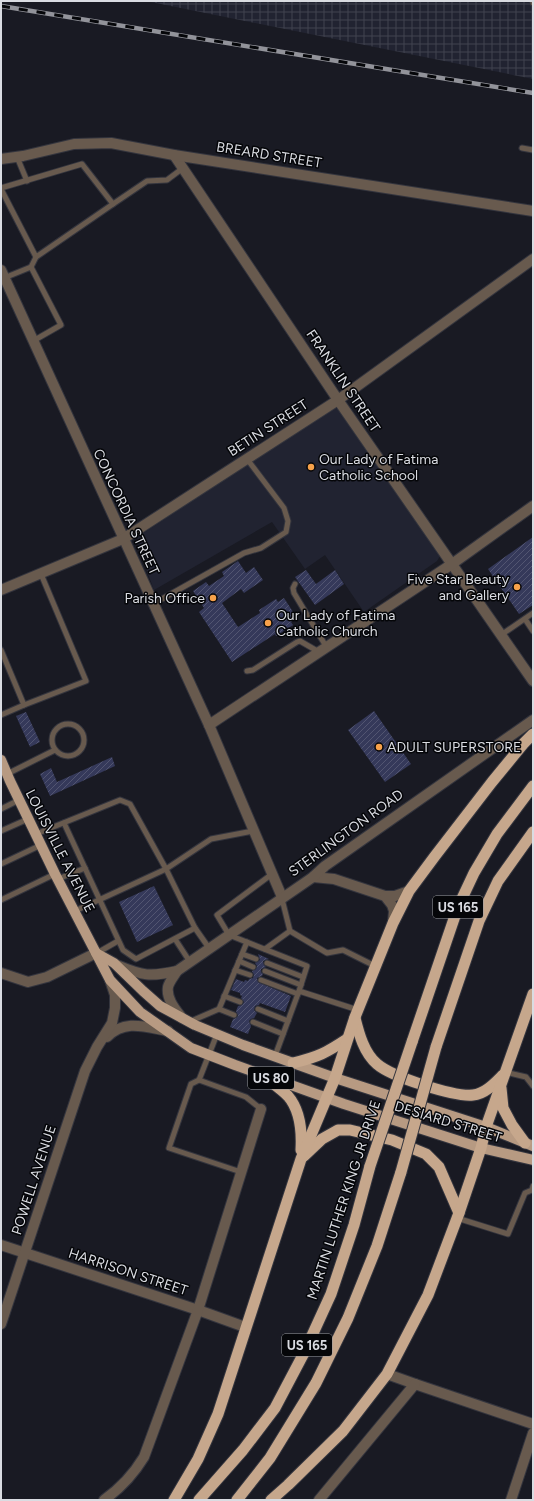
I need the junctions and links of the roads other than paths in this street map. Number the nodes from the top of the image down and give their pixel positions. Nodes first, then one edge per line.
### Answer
1 (522, 148) dead end
2 (533, 150) edge
3 (174, 155) junction
4 (17, 157) junction
5 (1, 159) edge
6 (183, 168) junction
7 (27, 181) junction
8 (1, 188) edge
9 (113, 204) junction
10 (533, 211) edge
11 (36, 257) junction
12 (533, 259) edge
13 (31, 267) junction
14 (2, 276) edge
15 (33, 341) junction
16 (338, 400) junction
17 (247, 458) junction
18 (533, 506) edge
19 (123, 539) junction
20 (452, 564) junction
21 (40, 574) junction
22 (295, 584) dead end
23 (1, 590) edge
24 (153, 604) junction
25 (533, 613) edge
26 (525, 619) junction
27 (533, 630) edge
28 (501, 635) junction
29 (1, 650) edge
30 (323, 650) junction
31 (248, 671) dead end
32 (533, 681) edge
33 (24, 705) junction
34 (1, 714) edge
35 (533, 720) edge
36 (209, 725) junction
37 (533, 734) edge
38 (55, 750) junction
39 (1, 760) edge
40 (7, 774) junction
41 (533, 786) edge
42 (19, 800) junction
43 (1, 808) edge
44 (28, 819) junction
45 (64, 823) junction
46 (253, 830) junction
47 (1, 831) edge
48 (533, 832) edge
49 (36, 834) junction
50 (41, 845) junction
51 (1, 864) edge
52 (85, 868) junction
53 (166, 870) junction
54 (272, 874) junction
55 (313, 876) junction
56 (57, 877) junction
57 (410, 891) junction
58 (385, 896) junction
59 (282, 897) junction
60 (1, 900) edge
61 (100, 900) junction
62 (75, 911) junction
63 (393, 923) junction
64 (195, 928) junction
65 (290, 931) junction
66 (229, 935) junction
67 (175, 939) junction
68 (118, 940) junction
69 (247, 942) junction
70 (209, 948) junction
71 (265, 949) junction
72 (96, 953) junction
73 (242, 954) junction
74 (256, 959) dead end
75 (239, 961) junction
76 (190, 962) junction
77 (114, 964) junction
78 (268, 964) dead end
79 (253, 966) dead end
80 (375, 966) junction
81 (235, 970) junction
82 (177, 971) junction
83 (265, 971) dead end
84 (1, 973) edge
85 (250, 976) dead end
86 (303, 977) junction
87 (110, 980) junction
88 (261, 980) dead end
89 (301, 985) junction
90 (298, 992) junction
91 (533, 994) edge
92 (224, 996) junction
93 (240, 1002) dead end
94 (219, 1009) junction
95 (258, 1009) dead end
96 (356, 1014) junction
97 (234, 1015) dead end
98 (288, 1020) junction
99 (186, 1021) junction
100 (253, 1022) dead end
101 (168, 1032) junction
102 (217, 1034) junction
103 (283, 1034) junction
104 (347, 1039) junction
105 (97, 1047) junction
106 (209, 1055) junction
107 (275, 1056) junction
108 (293, 1063) junction
109 (505, 1072) junction
110 (260, 1074) junction
111 (334, 1078) junction
112 (199, 1080) junction
113 (500, 1086) junction
114 (533, 1086) edge
115 (326, 1098) junction
116 (261, 1109) joint
117 (486, 1127) junction
118 (529, 1145) edge
119 (481, 1148) junction
120 (300, 1159) junction
121 (533, 1160) edge
122 (241, 1172) junction
123 (533, 1186) edge
124 (458, 1215) junction
125 (1, 1245) edge
126 (25, 1253) junction
127 (198, 1310) junction
128 (1, 1324) edge
129 (245, 1328) junction
130 (387, 1374) junction
131 (416, 1384) junction
132 (533, 1424) edge
133 (533, 1433) edge
134 (104, 1500) edge
135 (174, 1500) edge
136 (199, 1500) edge
137 (237, 1500) edge
138 (271, 1500) edge
139 (319, 1500) edge
140 (511, 1500) edge

1 - 2 lane
3 - 4 street, BREARD STREET
3 - 6 street, FRANKLIN STREET
3 - 10 street, BREARD STREET
4 - 5 street, BREARD STREET
4 - 7 lane
6 - 9 lane
6 - 16 street, FRANKLIN STREET
7 - 8 lane
7 - 9 lane
8 - 11 lane
9 - 11 lane
11 - 13 lane
12 - 16 street, BETIN STREET
13 - 14 lane
13 - 15 lane
14 - 15 street, CONCORDIA STREET
15 - 19 street, CONCORDIA STREET
16 - 17 street, BETIN STREET
16 - 20 street, FRANKLIN STREET
17 - 19 street, BETIN STREET
17 - 24 lane
18 - 20 street
19 - 21 street, BETIN STREET
19 - 24 street, CONCORDIA STREET
20 - 28 street, FRANKLIN STREET
20 - 30 street
21 - 23 street, BETIN STREET
21 - 33 lane
22 - 30 lane
24 - 36 street, CONCORDIA STREET
25 - 26 lane
26 - 27 lane
26 - 28 lane
28 - 32 street, FRANKLIN STREET
29 - 33 lane
30 - 31 lane
30 - 36 street
33 - 34 lane
35 - 55 street, STERLINGTON ROAD
36 - 46 street, CONCORDIA STREET
37 - 57 highway
38 - 38 lane
38 - 40 lane
39 - 40 main road, LOUISVILLE AVENUE / US 80
40 - 42 main road, LOUISVILLE AVENUE / US 80
41 - 136 highway, MARTIN LUTHER KING JR DRIVE / US 165, bridge
42 - 43 lane
42 - 44 main road, LOUISVILLE AVENUE / US 80
44 - 47 lane
44 - 49 main road, LOUISVILLE AVENUE / US 80
45 - 49 lane
45 - 52 lane
45 - 53 lane
46 - 53 lane
46 - 54 street, CONCORDIA STREET
48 - 137 highway, US 165, bridge
49 - 50 main road, LOUISVILLE AVENUE / US 80
50 - 51 lane
50 - 56 main road, LOUISVILLE AVENUE / US 80
52 - 56 lane
52 - 61 lane
53 - 61 lane
53 - 64 lane
54 - 59 street, CONCORDIA STREET
54 - 66 lane
55 - 58 street
55 - 59 street, STERLINGTON ROAD
56 - 60 lane
56 - 62 main road, LOUISVILLE AVENUE / US 80
57 - 58 street
57 - 63 highway
58 - 63 street
59 - 65 lane
59 - 66 street, STERLINGTON ROAD
61 - 62 lane
61 - 68 lane
62 - 72 main road, LOUISVILLE AVENUE / US 80
63 - 80 highway
64 - 67 lane
64 - 70 lane
65 - 71 lane
65 - 80 lane
66 - 69 lane
66 - 70 street, STERLINGTON ROAD
67 - 68 lane
67 - 76 lane
68 - 72 lane
69 - 71 lane
69 - 73 lane
70 - 76 street, STERLINGTON ROAD
71 - 86 lane
72 - 77 main road, DESIARD STREET / US 80
72 - 84 street
72 - 87 main road, DESIARD STREET / US 80
73 - 74 lane
73 - 75 lane
75 - 79 lane
75 - 81 lane
76 - 82 street, STERLINGTON ROAD
77 - 82 street, STERLINGTON ROAD
77 - 99 main road, DESIARD STREET / US 80
78 - 86 lane
80 - 96 highway
81 - 85 lane
81 - 92 lane
82 - 99 street, STERLINGTON ROAD
83 - 89 lane
86 - 89 lane
87 - 101 main road, DESIARD STREET / US 80
87 - 105 street, POWELL AVENUE
88 - 90 lane
89 - 90 lane
90 - 96 lane
90 - 98 lane
91 - 109 highway
92 - 93 lane
92 - 94 lane
94 - 97 lane
94 - 99 lane
95 - 98 lane
96 - 104 highway
96 - 109 highway
98 - 103 lane
99 - 102 main road, DESIARD STREET / US 80
100 - 103 lane
101 - 105 street, POWELL AVENUE
101 - 106 main road, DESIARD STREET / US 80
102 - 106 lane
102 - 107 main road, DESIARD STREET / US 80
103 - 107 lane
104 - 108 highway
104 - 111 highway
105 - 126 street, POWELL AVENUE
106 - 110 main road, DESIARD STREET / US 80
106 - 112 lane
107 - 108 main road, DESIARD STREET / US 80
108 - 111 main road, DESIARD STREET / US 80
109 - 113 highway
109 - 114 lane
110 - 115 main road, DESIARD STREET / US 80
110 - 120 highway
111 - 115 highway
111 - 117 main road, DESIARD STREET / US 80
112 - 116 lane
112 - 122 lane
113 - 117 highway
113 - 118 highway
115 - 119 main road, DESIARD STREET / US 80
115 - 120 highway
116 - 122 street
117 - 118 main road, DESIARD STREET / US 80
117 - 119 highway
119 - 121 main road, DESIARD STREET / US 80
119 - 124 highway
120 - 124 highway
120 - 129 highway
122 - 127 street
123 - 124 lane
124 - 130 highway
125 - 126 street, HARRISON STREET
126 - 127 street, HARRISON STREET
126 - 128 street, POWELL AVENUE
127 - 129 street, HARRISON STREET
127 - 134 street
129 - 135 highway
130 - 131 street
130 - 138 highway
131 - 132 street
131 - 139 street
133 - 140 street

